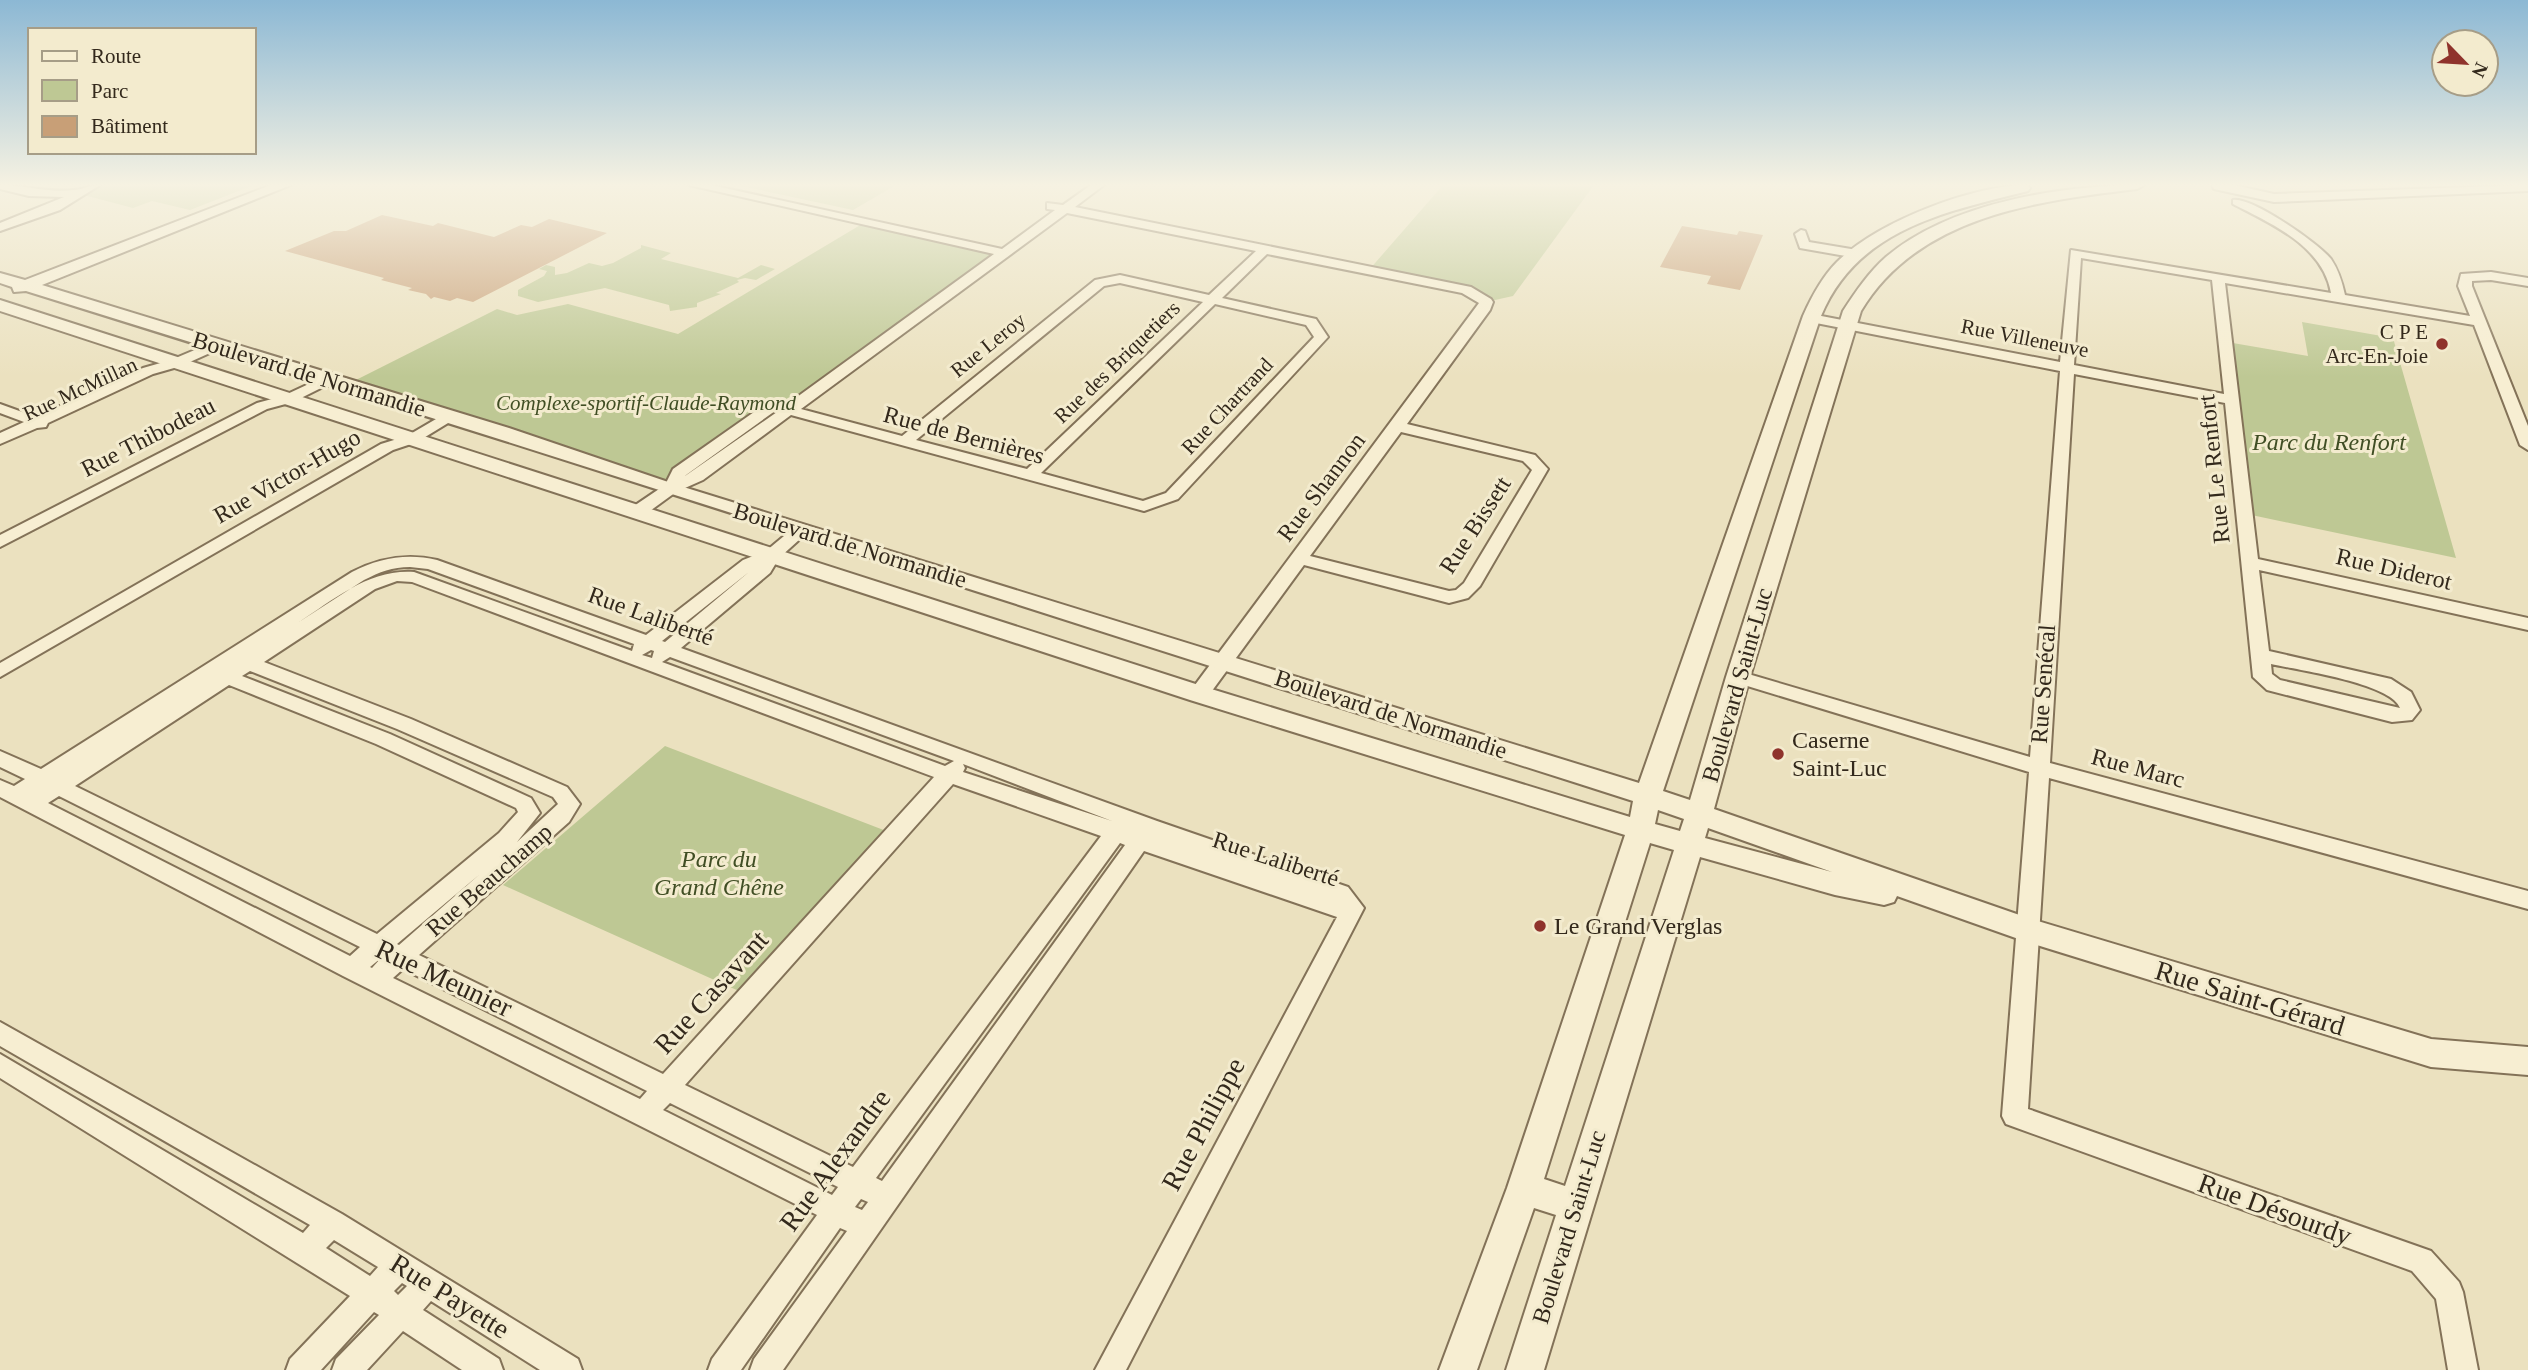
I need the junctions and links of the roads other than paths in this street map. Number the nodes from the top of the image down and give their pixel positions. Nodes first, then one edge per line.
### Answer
1 (110, 249) edge
2 (1001, 249) edge
3 (1001, 249) edge
4 (1265, 249) joint
5 (1827, 249) edge
6 (1865, 249) edge
7 (1909, 249) edge
8 (2313, 249) edge
9 (1857, 254) junction
10 (2218, 278) junction
11 (2528, 282) edge
12 (9, 283) edge
13 (1100, 283) joint
14 (0, 296) edge
15 (2339, 298) junction
16 (1213, 300) junction
17 (0, 306) edge
18 (1811, 317) junction
19 (2479, 321) junction
20 (1847, 324) junction
21 (216, 345) junction
22 (176, 363) junction
23 (2065, 368) junction
24 (328, 379) junction
25 (288, 399) junction
26 (2230, 400) junction
27 (772, 406) junction
28 (0, 408) edge
29 (789, 410) junction
30 (448, 417) junction
31 (43, 424) junction
32 (0, 426) edge
33 (1397, 426) junction
34 (21, 434) junction
35 (0, 439) edge
36 (412, 439) junction
37 (904, 442) junction
38 (2528, 446) edge
39 (0, 450) edge
40 (1028, 476) junction
41 (670, 489) junction
42 (1144, 506) joint
43 (637, 512) junction
44 (40, 528) junction
45 (802, 530) junction
46 (0, 542) edge
47 (0, 555) edge
48 (772, 555) junction
49 (1299, 558) junction
50 (2249, 562) junction
51 (197, 564) junction
52 (396, 568) junction
53 (2528, 624) edge
54 (648, 643) junction
55 (667, 650) junction
56 (2260, 655) junction
57 (631, 657) junction
58 (1223, 661) junction
59 (650, 664) junction
60 (229, 667) junction
61 (0, 671) edge
62 (1738, 677) junction
63 (0, 685) edge
64 (1199, 694) junction
65 (404, 724) junction
66 (886, 729) junction
67 (383, 739) junction
68 (869, 746) junction
69 (965, 757) junction
70 (0, 758) edge
71 (2037, 768) junction
72 (948, 775) junction
73 (50, 783) junction
74 (16, 796) edge
75 (1648, 796) junction
76 (569, 804) junction
77 (529, 813) junction
78 (1699, 814) junction
79 (1131, 830) junction
80 (1640, 830) junction
81 (1689, 843) junction
82 (2528, 900) edge
83 (1353, 908) joint
84 (1977, 914) junction
85 (2027, 930) junction
86 (377, 947) junction
87 (402, 957) junction
88 (351, 968) junction
89 (374, 980) junction
90 (1000, 989) junction
91 (1028, 999) junction
92 (0, 1033) edge
93 (2528, 1061) edge
94 (0, 1065) edge
95 (667, 1087) junction
96 (113, 1097) junction
97 (644, 1113) junction
98 (2015, 1116) joint
99 (88, 1119) junction
100 (858, 1182) junction
101 (1524, 1188) junction
102 (888, 1198) junction
103 (1576, 1206) junction
104 (836, 1211) junction
105 (332, 1223) junction
106 (867, 1227) junction
107 (305, 1250) junction
108 (400, 1264) junction
109 (430, 1282) junction
110 (372, 1295) junction
111 (401, 1313) junction
112 (301, 1370) edge
113 (347, 1370) edge
114 (488, 1370) edge
115 (567, 1370) edge
116 (723, 1370) edge
117 (765, 1370) edge
118 (1110, 1370) edge
119 (1458, 1370) edge
120 (1525, 1370) edge
121 (2463, 1370) edge

1 - 12 street
2 - 27 street
3 - 29 street
4 - 16 street, Rue des Briquetiers
4 - 33 street, Rue Shannon
5 - 9 street
6 - 9 street, Boulevard Saint-Luc
7 - 20 street, Boulevard Saint-Luc
8 - 15 street
9 - 18 street, Boulevard Saint-Luc
10 - 15 street
10 - 23 street, Rue Senécal
10 - 26 street, Rue Le Renfort
11 - 19 street
12 - 14 street
12 - 21 street, Boulevard de Normandie
13 - 16 street
13 - 37 street, Rue Leroy
15 - 19 street
16 - 40 street, Rue des Briquetiers
16 - 42 street, Rue Chartrand
17 - 22 street, Boulevard de Normandie
18 - 20 street, Rue Villeneuve
18 - 75 street, Boulevard Saint-Luc
19 - 38 street
20 - 23 street, Rue Villeneuve
20 - 62 street, Boulevard Saint-Luc
21 - 22 street, Rue McMillan
21 - 24 street, Boulevard de Normandie
22 - 25 street, Boulevard de Normandie
22 - 31 street, Rue McMillan
23 - 26 street, Rue Villeneuve
23 - 71 street, Rue Senécal
24 - 25 street, Rue Thibodeau
24 - 30 street, Boulevard de Normandie
25 - 36 street, Boulevard de Normandie
25 - 44 street, Rue Thibodeau
26 - 50 street, Rue Le Renfort
27 - 29 street, Rue de Bernières
27 - 41 street
28 - 31 street
29 - 37 street, Rue de Bernières
29 - 41 street
30 - 36 street, Rue Victor-Hugo
30 - 41 street, Boulevard de Normandie
31 - 34 street, Rue McMillan
32 - 34 street
33 - 49 street, Rue Shannon
33 - 49 street, Rue Bissett
34 - 35 street, Rue McMillan
34 - 39 street, Rue McMillan
36 - 43 street, Boulevard de Normandie
36 - 51 street, Rue Victor-Hugo
37 - 40 street, Rue de Bernières
40 - 42 street, Rue de Bernières
41 - 43 street
41 - 45 street, Boulevard de Normandie
43 - 48 street, Boulevard de Normandie
44 - 46 street, Rue Thibodeau
44 - 47 street, Rue Thibodeau
45 - 48 street
45 - 58 street, Boulevard de Normandie
48 - 54 street
48 - 55 street
48 - 64 street, Boulevard de Normandie
49 - 58 street, Rue Shannon
50 - 53 street, Rue Diderot
50 - 56 street, Rue Le Renfort
51 - 61 street, Rue Victor-Hugo
51 - 63 street, Rue Victor-Hugo
52 - 54 street, Rue Laliberté
52 - 57 street, Rue Laliberté
52 - 60 street, Rue Laliberté
54 - 55 street, Rue Laliberté
54 - 57 street
55 - 59 street
55 - 66 street, Rue Laliberté
56 - 56 street, Rue Le Renfort
57 - 59 street, Rue Laliberté
58 - 64 street, Rue Shannon
58 - 75 street, Boulevard de Normandie
59 - 68 street, Rue Laliberté
60 - 65 street, Rue Beauchamp
60 - 67 street, Rue Beauchamp
60 - 73 street, Rue Laliberté
62 - 71 street, Rue Marc
62 - 78 street, Boulevard Saint-Luc
64 - 80 street, Boulevard de Normandie
65 - 67 street
65 - 76 street, Rue Beauchamp
66 - 68 street
66 - 69 street, Rue Laliberté
67 - 77 street, Rue Beauchamp
68 - 72 street, Rue Laliberté
69 - 72 street, Rue Casavant
69 - 79 street, Rue Laliberté
70 - 73 street, Rue Meunier
71 - 82 street, Rue Marc
71 - 85 street, Rue Senécal
72 - 79 street, Rue Laliberté
72 - 95 street, Rue Casavant
73 - 74 street, Rue Laliberté
73 - 86 street, Rue Meunier
74 - 88 street, Rue Meunier
75 - 78 street, Boulevard de Normandie
75 - 80 street, Boulevard Saint-Luc
76 - 77 street, Rue Beauchamp
76 - 87 street, Rue Beauchamp
77 - 86 street, Rue Beauchamp
78 - 81 street, Boulevard Saint-Luc
78 - 84 street, Rue Saint-Gérard
79 - 83 street, Rue Laliberté
79 - 90 street, Rue Alexandre
79 - 91 street
80 - 81 street, Boulevard de Normandie
80 - 101 street, Boulevard Saint-Luc
81 - 84 street, Rue Saint-Gérard
81 - 103 street, Boulevard Saint-Luc
83 - 118 street, Rue Philippe
84 - 85 street, Rue Saint-Gérard
85 - 93 street, Rue Saint-Gérard
85 - 98 street, Rue Senécal
86 - 87 street, Rue Meunier
86 - 88 street, Rue Beauchamp
87 - 89 street, Rue Beauchamp
87 - 95 street, Rue Meunier
88 - 89 street, Rue Meunier
89 - 97 street, Rue Meunier
90 - 91 street
90 - 100 street, Rue Alexandre
91 - 102 street
92 - 96 street, Rue Payette
94 - 99 street, Rue Payette
95 - 97 street, Rue Casavant
95 - 100 street, Rue Meunier
96 - 99 street
96 - 105 street, Rue Payette
97 - 104 street, Rue Meunier
98 - 121 street, Rue Désourdy
99 - 107 street, Rue Payette
100 - 102 street, Rue Meunier
100 - 104 street, Rue Alexandre
101 - 103 street
101 - 119 street, Boulevard Saint-Luc
102 - 106 street
103 - 120 street, Boulevard Saint-Luc
104 - 106 street, Rue Meunier
104 - 116 street, Rue Alexandre
105 - 107 street
105 - 108 street, Rue Payette
106 - 117 street
107 - 110 street, Rue Payette
108 - 109 street, Rue Payette
108 - 110 street
109 - 111 street
109 - 115 street, Rue Payette
110 - 111 street, Rue Payette
110 - 112 street
111 - 113 street
111 - 114 street, Rue Payette

